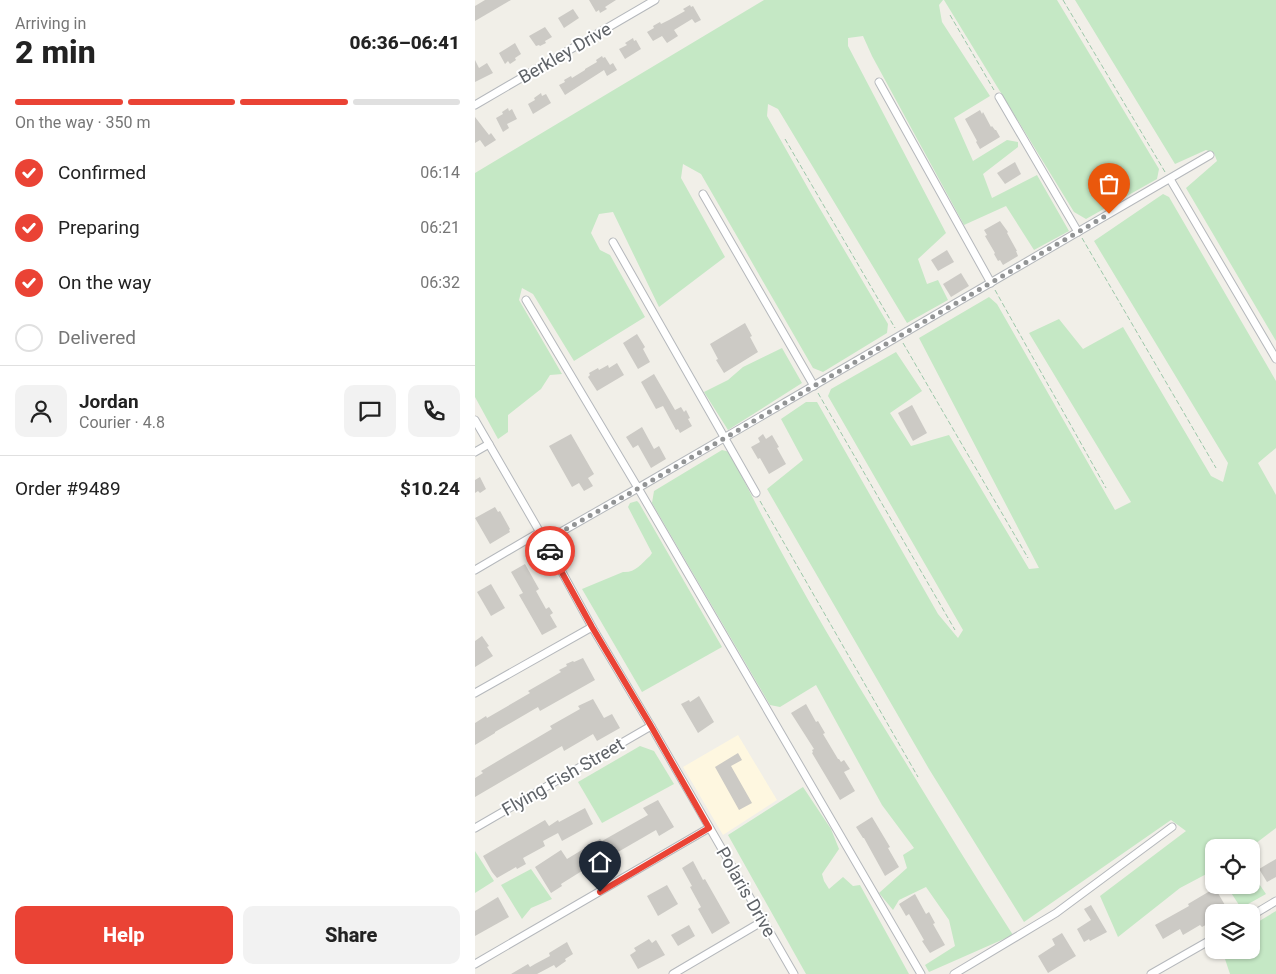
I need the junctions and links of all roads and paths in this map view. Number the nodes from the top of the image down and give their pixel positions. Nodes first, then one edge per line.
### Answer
1 (655, 0) edge
2 (1063, 0) edge
3 (950, 15) dead end
4 (879, 82) dead end
5 (999, 97) joint
6 (475, 105) edge
7 (785, 138) dead end
8 (1210, 155) dead end
9 (1170, 179) junction
10 (703, 194) dead end
11 (1078, 232) junction
12 (613, 242) dead end
13 (991, 283) junction
14 (526, 300) dead end
15 (899, 336) junction
16 (1276, 359) edge
17 (814, 386) junction
18 (475, 420) edge
19 (725, 438) junction
20 (489, 444) junction
21 (475, 452) edge
22 (1216, 468) dead end
23 (639, 488) junction
24 (1106, 488) dead end
25 (756, 493) joint
26 (540, 532) junction
27 (545, 541) junction
28 (1028, 558) dead end
29 (475, 570) edge
30 (592, 627) junction
31 (955, 630) dead end
32 (475, 693) edge
33 (651, 726) junction
34 (918, 777) dead end
35 (1172, 827) dead end
36 (475, 828) edge
37 (709, 828) junction
38 (1276, 901) edge
39 (1260, 911) edge
40 (763, 921) junction
41 (1205, 943) edge
42 (475, 964) edge
43 (673, 974) edge
44 (794, 974) edge
45 (921, 974) edge
46 (954, 974) edge
47 (1151, 974) edge

1 - 6 street, Berkley Drive
2 - 9 path
3 - 5 path
4 - 13 street
5 - 11 street
7 - 15 path
8 - 9 street
9 - 11 street
9 - 16 street
10 - 17 street
11 - 13 street
11 - 22 path
12 - 19 street
13 - 15 street
13 - 24 path
14 - 23 street
15 - 17 street
15 - 28 path
17 - 19 street
17 - 31 path
18 - 20 street, Polaris Drive
19 - 23 street
19 - 25 street
20 - 21 street
20 - 26 street, Polaris Drive
23 - 27 street
23 - 45 street
25 - 34 path
26 - 27 street, Polaris Drive
26 - 29 street
27 - 30 street, Polaris Drive
30 - 32 street
30 - 33 street, Polaris Drive
33 - 36 street, Flying Fish Street
33 - 37 street, Polaris Drive
35 - 46 street
37 - 40 street, Polaris Drive
37 - 42 street
38 - 39 street
40 - 43 street
40 - 44 street, Polaris Drive
41 - 47 street

